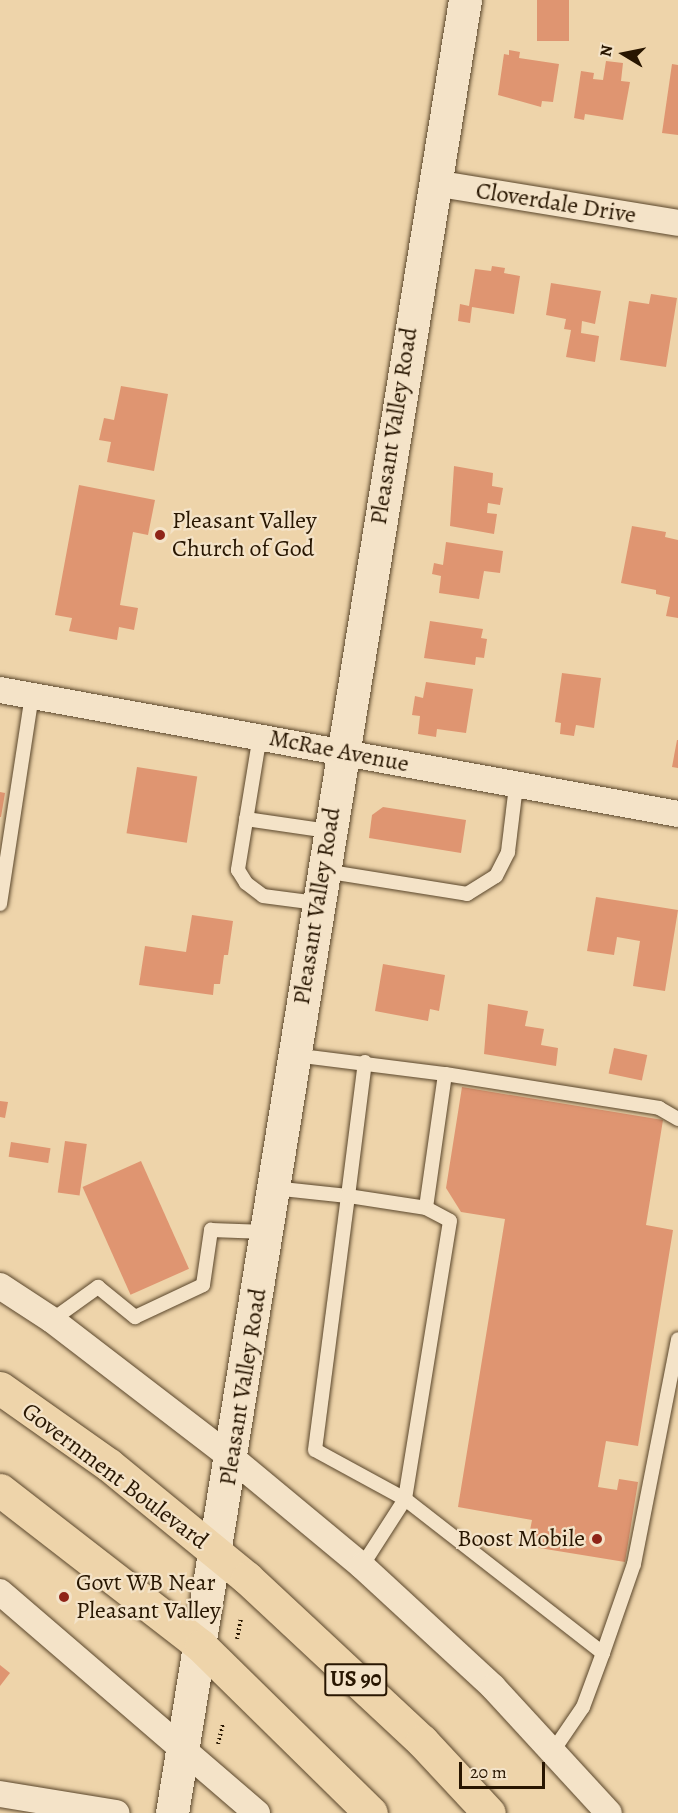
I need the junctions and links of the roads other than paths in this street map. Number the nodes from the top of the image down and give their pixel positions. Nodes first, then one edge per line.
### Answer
1 (465, 0) edge
2 (434, 183) junction
3 (678, 223) edge
4 (0, 690) edge
5 (32, 696) junction
6 (260, 735) junction
7 (341, 750) junction
8 (516, 786) junction
9 (678, 814) edge
10 (246, 819) junction
11 (328, 831) junction
12 (322, 871) junction
13 (317, 903) junction
14 (0, 904) edge
15 (294, 1055) junction
16 (365, 1062) junction
17 (445, 1074) junction
18 (678, 1119) edge
19 (273, 1188) junction
20 (348, 1196) junction
21 (426, 1208) junction
22 (266, 1232) junction
23 (0, 1286) edge
24 (52, 1320) junction
25 (678, 1339) edge
26 (0, 1388) edge
27 (232, 1458) junction
28 (0, 1490) edge
29 (405, 1499) junction
30 (217, 1554) junction
31 (362, 1566) junction
32 (0, 1592) edge
33 (201, 1646) junction
34 (603, 1653) junction
35 (183, 1749) junction
36 (553, 1751) junction
37 (11, 1801) edge
38 (116, 1813) edge
39 (172, 1813) edge
40 (256, 1813) edge
41 (371, 1813) edge
42 (489, 1813) edge
43 (609, 1813) edge

1 - 2 street, Pleasant Valley Road
2 - 3 street, Cloverdale Drive
2 - 7 street, Pleasant Valley Road
4 - 5 street, McRae Avenue
5 - 6 street, McRae Avenue
5 - 14 lane
6 - 7 street, McRae Avenue
6 - 10 lane
7 - 8 street, McRae Avenue
7 - 11 street, Pleasant Valley Road
8 - 9 street, McRae Avenue
8 - 12 lane
10 - 11 lane
10 - 13 lane
11 - 12 street, Pleasant Valley Road
12 - 13 street, Pleasant Valley Road
13 - 15 street, Pleasant Valley Road
15 - 16 lane
15 - 19 street, Pleasant Valley Road
16 - 17 lane
16 - 20 lane
17 - 18 lane
17 - 21 lane
19 - 20 lane
19 - 22 street, Pleasant Valley Road
20 - 21 lane
20 - 29 lane
21 - 29 lane
22 - 24 lane
22 - 27 street, Pleasant Valley Road
23 - 24 street
24 - 27 street
25 - 34 lane
26 - 30 main road, Government Boulevard / US 90
27 - 30 street, Pleasant Valley Road
27 - 31 street
28 - 33 main road
29 - 31 lane
29 - 34 lane
30 - 33 street, Pleasant Valley Road
30 - 42 main road, Government Boulevard / US 90
31 - 36 street
32 - 35 street
33 - 35 street, Pleasant Valley Road
33 - 41 main road
34 - 36 lane
35 - 39 street, Pleasant Valley Road
35 - 40 street
36 - 43 street
37 - 38 street

